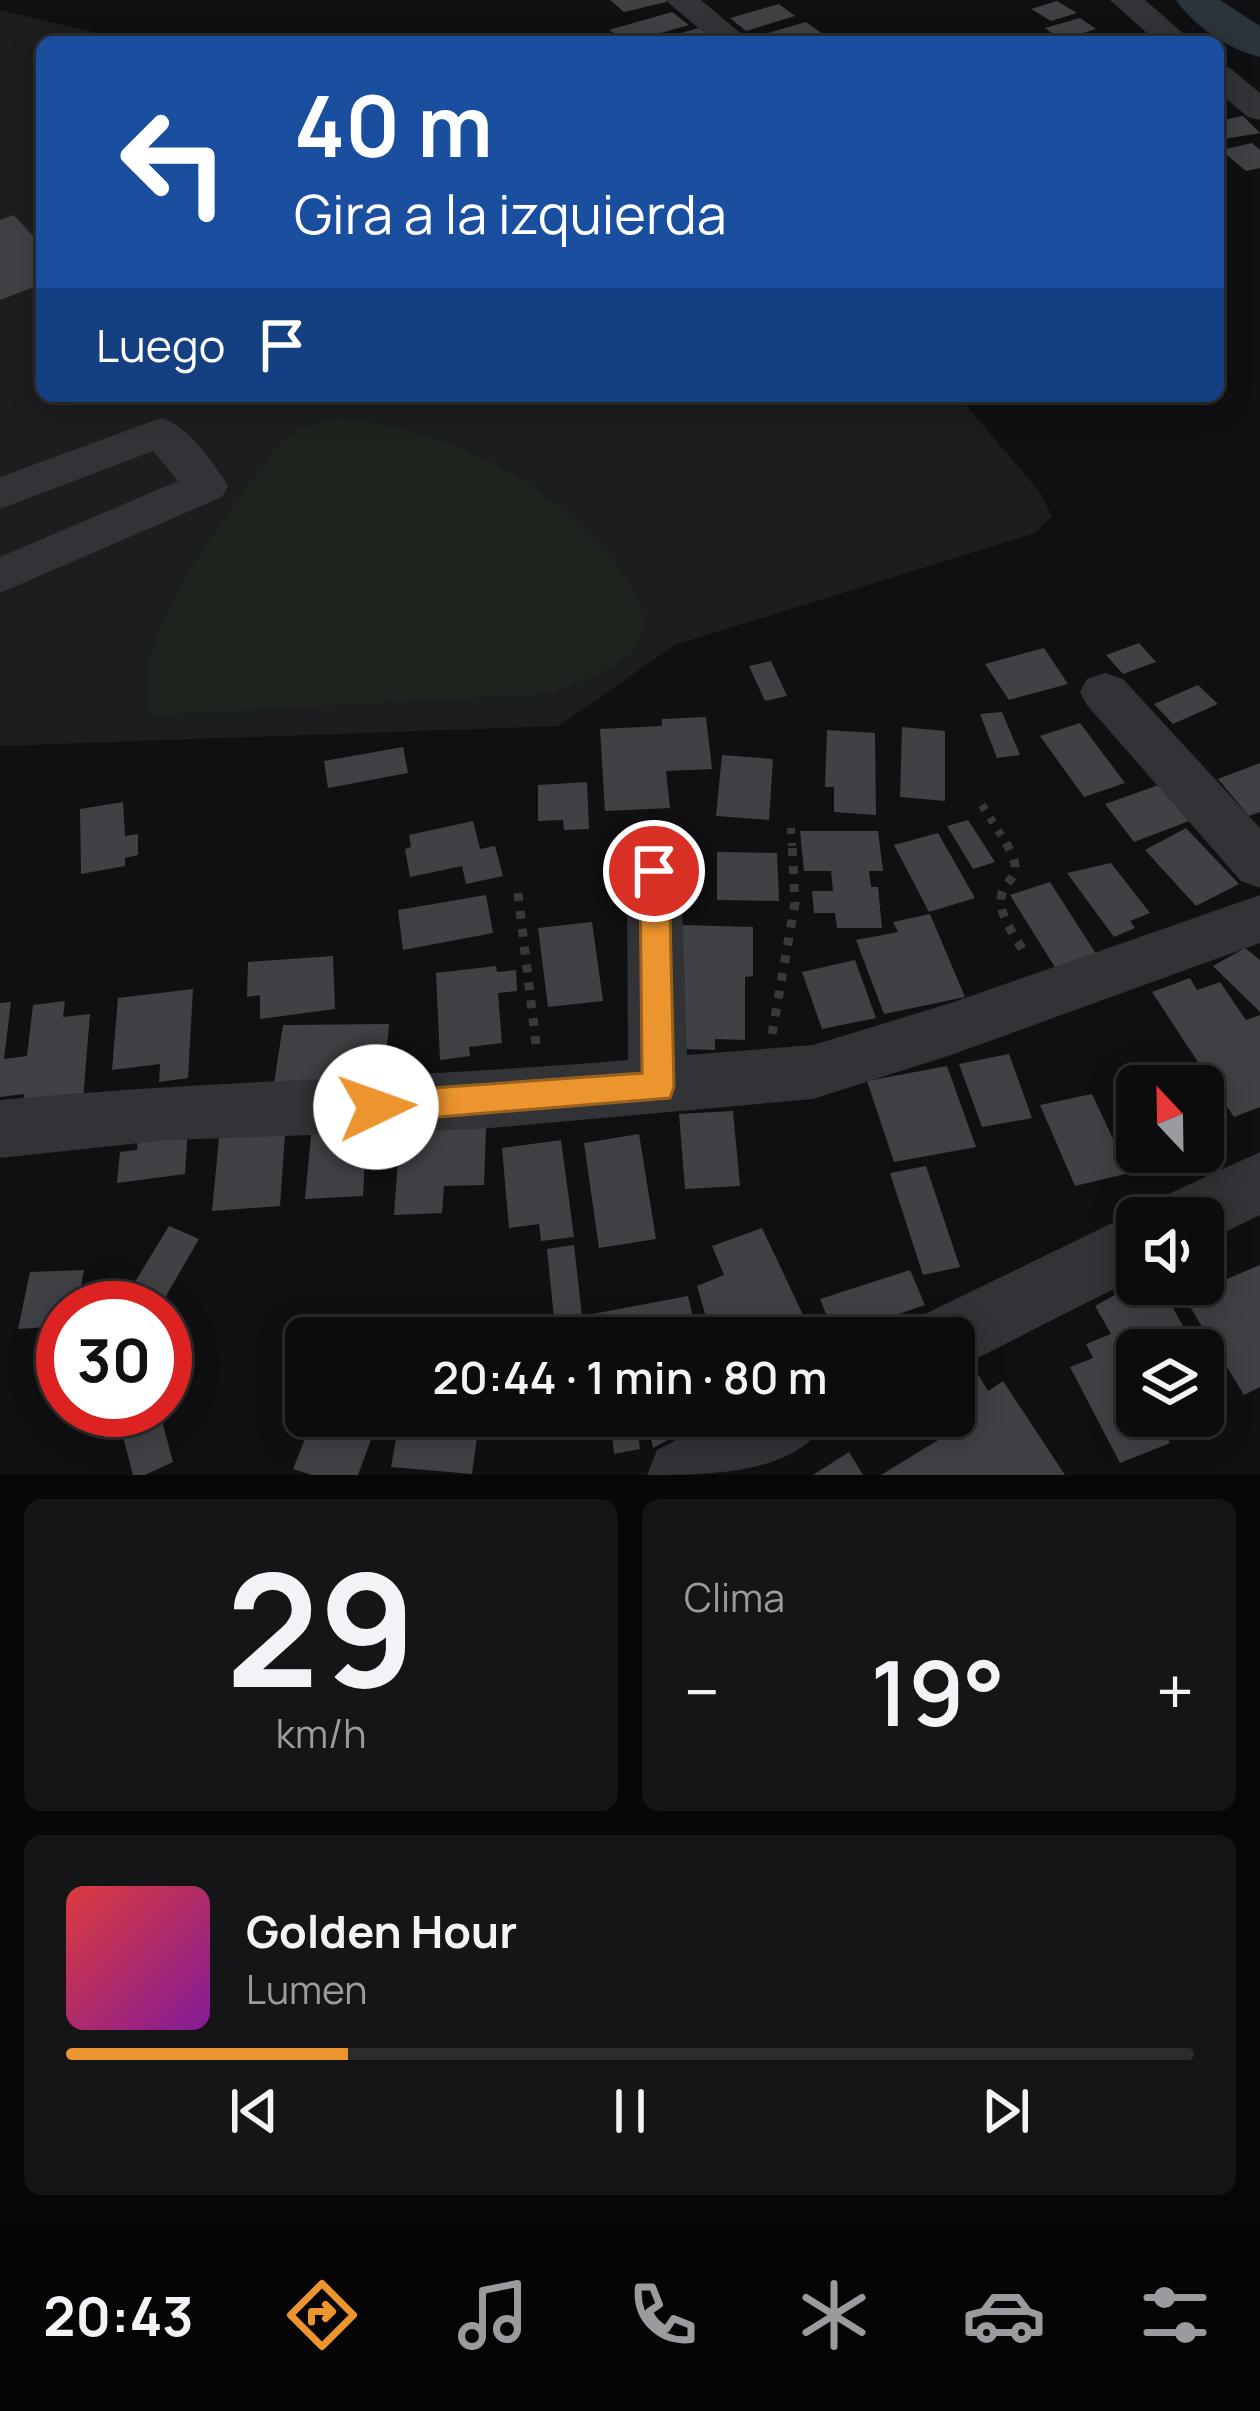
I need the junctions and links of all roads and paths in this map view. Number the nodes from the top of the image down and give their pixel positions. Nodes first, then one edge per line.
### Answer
1 (681, 0) edge
2 (1126, 0) edge
3 (727, 36) edge
4 (1170, 36) edge
5 (0, 494) edge
6 (0, 575) edge
7 (1105, 692) dead end
8 (982, 805) dead end
9 (791, 828) dead end
10 (1260, 865) edge
11 (654, 871) dead end
12 (518, 893) dead end
13 (1260, 920) edge
14 (1048, 995) junction
15 (765, 1077) junction
16 (658, 1087) junction
17 (543, 1096) junction
18 (0, 1129) edge
19 (1260, 1182) edge
20 (1224, 1200) edge
21 (1116, 1254) edge
22 (975, 1325) edge
23 (754, 1437) edge
24 (682, 1475) edge

1 - 3 street
2 - 4 street
5 - 6 street
7 - 10 street
8 - 14 path
9 - 15 path
11 - 16 street
12 - 17 path
13 - 14 street
14 - 15 street
15 - 16 street
16 - 17 street
17 - 18 street
19 - 20 street
21 - 22 street
23 - 24 street

